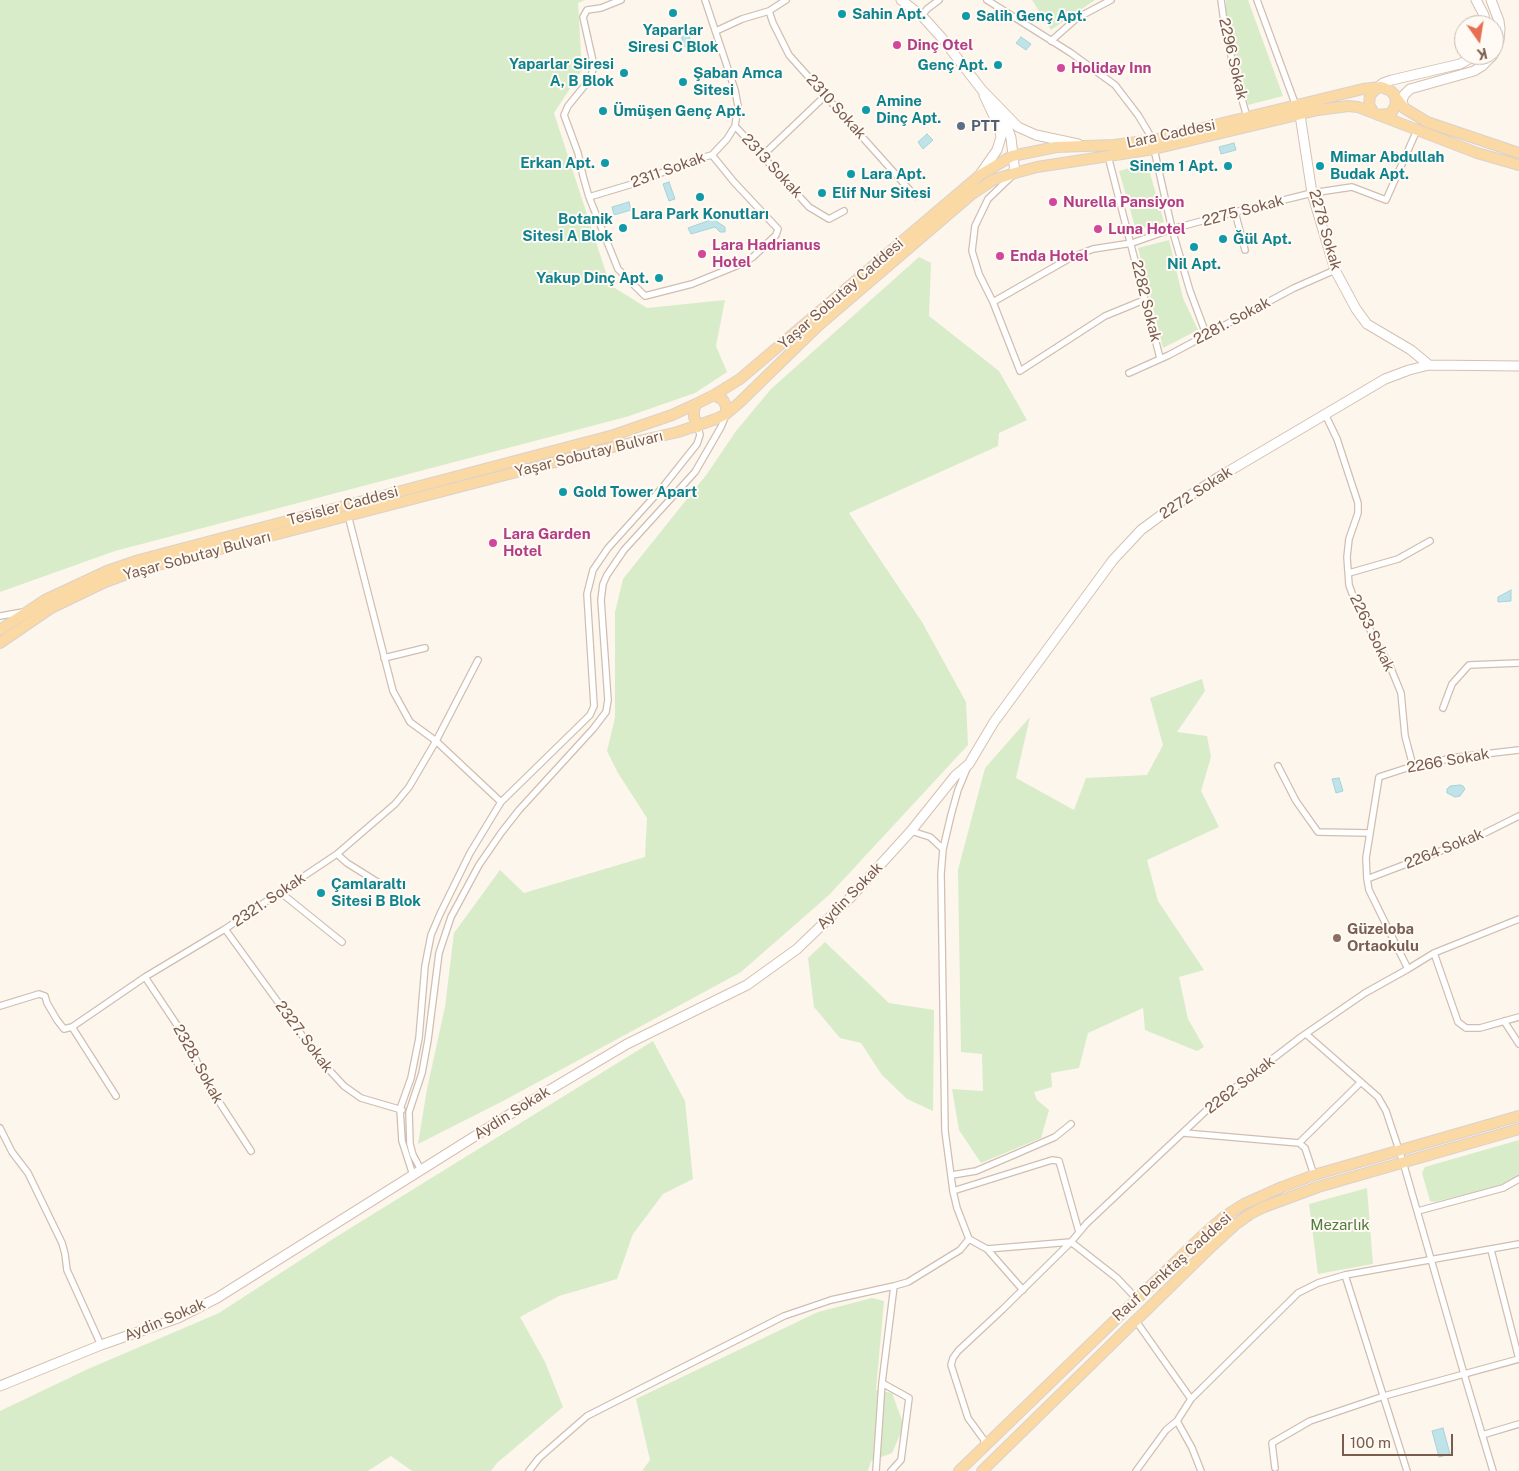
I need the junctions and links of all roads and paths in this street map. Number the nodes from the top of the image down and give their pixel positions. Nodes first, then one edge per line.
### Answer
1 (621, 0) edge
2 (705, 0) edge
3 (786, 0) edge
4 (901, 0) edge
5 (939, 0) edge
6 (986, 0) edge
7 (1111, 0) edge
8 (1221, 0) edge
9 (1257, 0) edge
10 (1476, 0) edge
11 (1491, 0) edge
12 (996, 2) edge
13 (769, 10) junction
14 (1484, 15) edge
15 (1497, 15) edge
16 (922, 16) junction
17 (716, 31) junction
18 (1051, 40) junction
19 (1455, 65) edge
20 (1483, 65) edge
21 (1380, 86) junction
22 (982, 90) junction
23 (825, 96) junction
24 (1399, 101) junction
25 (1298, 110) junction
26 (1378, 115) junction
27 (1247, 117) junction
28 (735, 126) junction
29 (1417, 130) junction
30 (1085, 145) junction
31 (1153, 145) junction
32 (1519, 153) edge
33 (712, 155) junction
34 (762, 156) junction
35 (1012, 156) junction
36 (1108, 156) junction
37 (1519, 165) edge
38 (1015, 173) junction
39 (980, 175) junction
40 (1312, 193) junction
41 (916, 196) dead end
42 (589, 197) junction
43 (844, 211) dead end
44 (1235, 212) junction
45 (1172, 229) junction
46 (1132, 243) junction
47 (1245, 250) dead end
48 (1335, 270) junction
49 (1144, 300) junction
50 (993, 302) junction
51 (1206, 334) junction
52 (1160, 358) junction
53 (1429, 365) junction
54 (1519, 366) edge
55 (1129, 373) dead end
56 (714, 395) junction
57 (696, 404) junction
58 (726, 414) junction
59 (1325, 414) junction
60 (698, 427) junction
61 (348, 515) junction
62 (1430, 541) dead end
63 (1348, 573) junction
64 (25, 612) junction
65 (0, 616) edge
66 (0, 630) edge
67 (0, 643) edge
68 (425, 648) dead end
69 (384, 658) junction
70 (478, 660) dead end
71 (1519, 663) edge
72 (1443, 708) dead end
73 (436, 742) junction
74 (1519, 750) edge
75 (969, 764) junction
76 (1278, 766) dead end
77 (1413, 766) junction
78 (501, 802) junction
79 (1519, 816) edge
80 (911, 831) junction
81 (1369, 833) junction
82 (943, 849) junction
83 (337, 854) junction
84 (1367, 879) junction
85 (379, 883) dead end
86 (280, 892) junction
87 (1519, 919) edge
88 (225, 929) junction
89 (342, 942) dead end
90 (1434, 953) junction
91 (1408, 969) junction
92 (145, 977) junction
93 (0, 1006) edge
94 (1519, 1017) edge
95 (1504, 1021) junction
96 (72, 1027) junction
97 (1306, 1034) junction
98 (1519, 1044) edge
99 (1361, 1082) junction
100 (116, 1096) dead end
101 (400, 1109) junction
102 (409, 1112) junction
103 (1519, 1116) edge
104 (1071, 1124) dead end
105 (0, 1128) edge
106 (1519, 1129) edge
107 (1184, 1133) junction
108 (1300, 1143) junction
109 (251, 1151) dead end
110 (1399, 1151) junction
111 (1403, 1162) junction
112 (421, 1170) junction
113 (413, 1175) junction
114 (952, 1175) junction
115 (1314, 1176) junction
116 (1519, 1179) edge
117 (954, 1191) junction
118 (1418, 1211) junction
119 (1079, 1232) junction
120 (969, 1239) junction
121 (1070, 1242) junction
122 (1519, 1244) edge
123 (987, 1249) junction
124 (1491, 1250) junction
125 (1432, 1260) junction
126 (1346, 1275) junction
127 (894, 1286) junction
128 (1023, 1290) junction
129 (1134, 1300) junction
130 (1136, 1321) junction
131 (101, 1345) junction
132 (1519, 1359) edge
133 (1464, 1374) junction
134 (882, 1383) junction
135 (0, 1386) edge
136 (1384, 1396) junction
137 (1191, 1399) junction
138 (1177, 1421) junction
139 (1519, 1424) edge
140 (1482, 1435) junction
141 (984, 1446) junction
142 (1275, 1468) dead end
143 (529, 1471) edge
144 (876, 1471) edge
145 (891, 1471) edge
146 (958, 1471) edge
147 (982, 1471) edge
148 (1136, 1471) edge
149 (1201, 1471) edge
150 (1407, 1471) edge
151 (1493, 1471) edge

1 - 42 street
2 - 17 street, 2313 Sokak
3 - 13 street
4 - 16 street, Lara Caddesi
5 - 16 street
6 - 12 street
7 - 18 street
8 - 27 street, 2296 Sokak
9 - 25 street
10 - 14 street
11 - 15 street
12 - 18 street
13 - 17 street
13 - 23 street, 2310 Sokak
16 - 22 street, Lara Caddesi
17 - 28 street, 2313 Sokak
18 - 31 street
19 - 21 street
20 - 24 street
21 - 24 main road
21 - 25 main road, Lara Caddesi
21 - 26 main road
22 - 30 street, Lara Caddesi
22 - 35 street
22 - 39 street
23 - 34 street
23 - 41 street, 2310 Sokak
24 - 26 main road
24 - 32 main road
25 - 26 main road
25 - 27 main road, Lara Caddesi
25 - 31 main road
25 - 40 street, 2278 Sokak
26 - 29 main road
27 - 31 main road, Lara Caddesi
28 - 33 street, 2311 Sokak
28 - 34 street, 2313 Sokak
29 - 37 main road
29 - 40 street, 2275 Sokak
30 - 31 main road, Lara Caddesi
30 - 35 main road, Yaşar Sobutay Caddesi
31 - 36 main road, Yaşar Sobutay Bulvarı
31 - 45 street
33 - 42 street, 2311 Sokak
33 - 42 street
34 - 43 street, 2313 Sokak
35 - 38 street
35 - 39 main road, Yaşar Sobutay Caddesi
36 - 38 main road, Yaşar Sobutay Bulvarı
36 - 46 street, 2282 Sokak
38 - 50 street
38 - 58 main road, Yaşar Sobutay Bulvarı
39 - 56 main road, Yaşar Sobutay Caddesi
40 - 44 street, 2275 Sokak
40 - 48 street, 2278 Sokak
44 - 45 street, 2275 Sokak
44 - 47 street
45 - 46 street, 2275 Sokak
45 - 51 street
46 - 49 street, 2282 Sokak
46 - 50 street, 2275 Sokak
48 - 51 street, 2281. Sokak
48 - 53 street, 2278 Sokak
49 - 50 street
49 - 52 street, 2282 Sokak
51 - 52 street, 2281. Sokak
52 - 55 street, 2281. Sokak
53 - 54 street, 2272 Sokak
53 - 59 street, 2272 Sokak
56 - 57 main road, Yaşar Sobutay Caddesi
56 - 58 main road
57 - 60 main road
57 - 64 main road, Tesisler Caddesi
58 - 60 main road, Yaşar Sobutay Bulvarı
58 - 102 street
59 - 63 street, 2263 Sokak
59 - 75 street, 2272 Sokak
60 - 61 main road, Yaşar Sobutay Bulvarı
60 - 78 street
61 - 67 main road, Yaşar Sobutay Bulvarı
61 - 69 street
62 - 63 street
63 - 77 street, 2263 Sokak
64 - 65 street
64 - 66 main road, Tesisler Caddesi
68 - 69 street
69 - 73 street
70 - 73 street, 2321. Sokak
71 - 72 street
73 - 78 street
73 - 83 street, 2321. Sokak
74 - 77 street, 2266 Sokak
75 - 80 street, Aydin Sokak
75 - 82 street
76 - 81 street
77 - 81 street, 2266 Sokak
78 - 101 street
79 - 84 street, 2264 Sokak
80 - 82 street
80 - 112 street, Aydin Sokak
81 - 84 street
82 - 114 street
83 - 85 street
83 - 86 street, 2321. Sokak
84 - 91 street
86 - 88 street, 2321. Sokak
86 - 89 street
87 - 90 street, 2262 Sokak
88 - 92 street, 2321. Sokak
88 - 101 street, 2327. Sokak
90 - 91 street, 2262 Sokak
90 - 95 street
91 - 97 street, 2262 Sokak
92 - 96 street, 2321. Sokak
92 - 109 street, 2328. Sokak
93 - 96 street
94 - 95 street
95 - 98 street
96 - 100 street
97 - 99 street
97 - 107 street, 2262 Sokak
99 - 108 street
99 - 110 street
101 - 102 street, 2327. Sokak
101 - 113 street
102 - 112 street
103 - 110 main road, Rauf Denktaş Caddesi
104 - 114 street
105 - 131 street
106 - 111 main road, Rauf Denktaş Caddesi
107 - 108 street
107 - 119 street, 2262 Sokak
108 - 115 street
110 - 111 street
110 - 115 main road, Rauf Denktaş Caddesi
111 - 118 street
111 - 130 main road, Rauf Denktaş Caddesi
112 - 113 street, Aydin Sokak
113 - 131 street, Aydin Sokak
114 - 117 street
115 - 129 main road, Rauf Denktaş Caddesi
116 - 118 street
117 - 119 street
117 - 120 street
118 - 125 street
119 - 121 street, 2262 Sokak
120 - 123 street
120 - 127 street
121 - 123 street
121 - 128 street, 2262 Sokak
121 - 129 street
122 - 124 street
123 - 128 street
124 - 125 street
124 - 132 street
125 - 126 street
125 - 133 street
126 - 136 street
126 - 137 street
127 - 134 street
127 - 143 street
128 - 141 street, 2262 Sokak
129 - 141 main road, Rauf Denktaş Caddesi
130 - 137 street
130 - 147 main road, Rauf Denktaş Caddesi
131 - 135 street, Aydin Sokak
132 - 133 street
133 - 136 street
133 - 140 street
134 - 144 street
134 - 145 street
136 - 142 street
136 - 150 street
137 - 138 street
138 - 148 street
138 - 149 street
139 - 140 street
140 - 151 street
141 - 146 main road, Rauf Denktaş Caddesi

